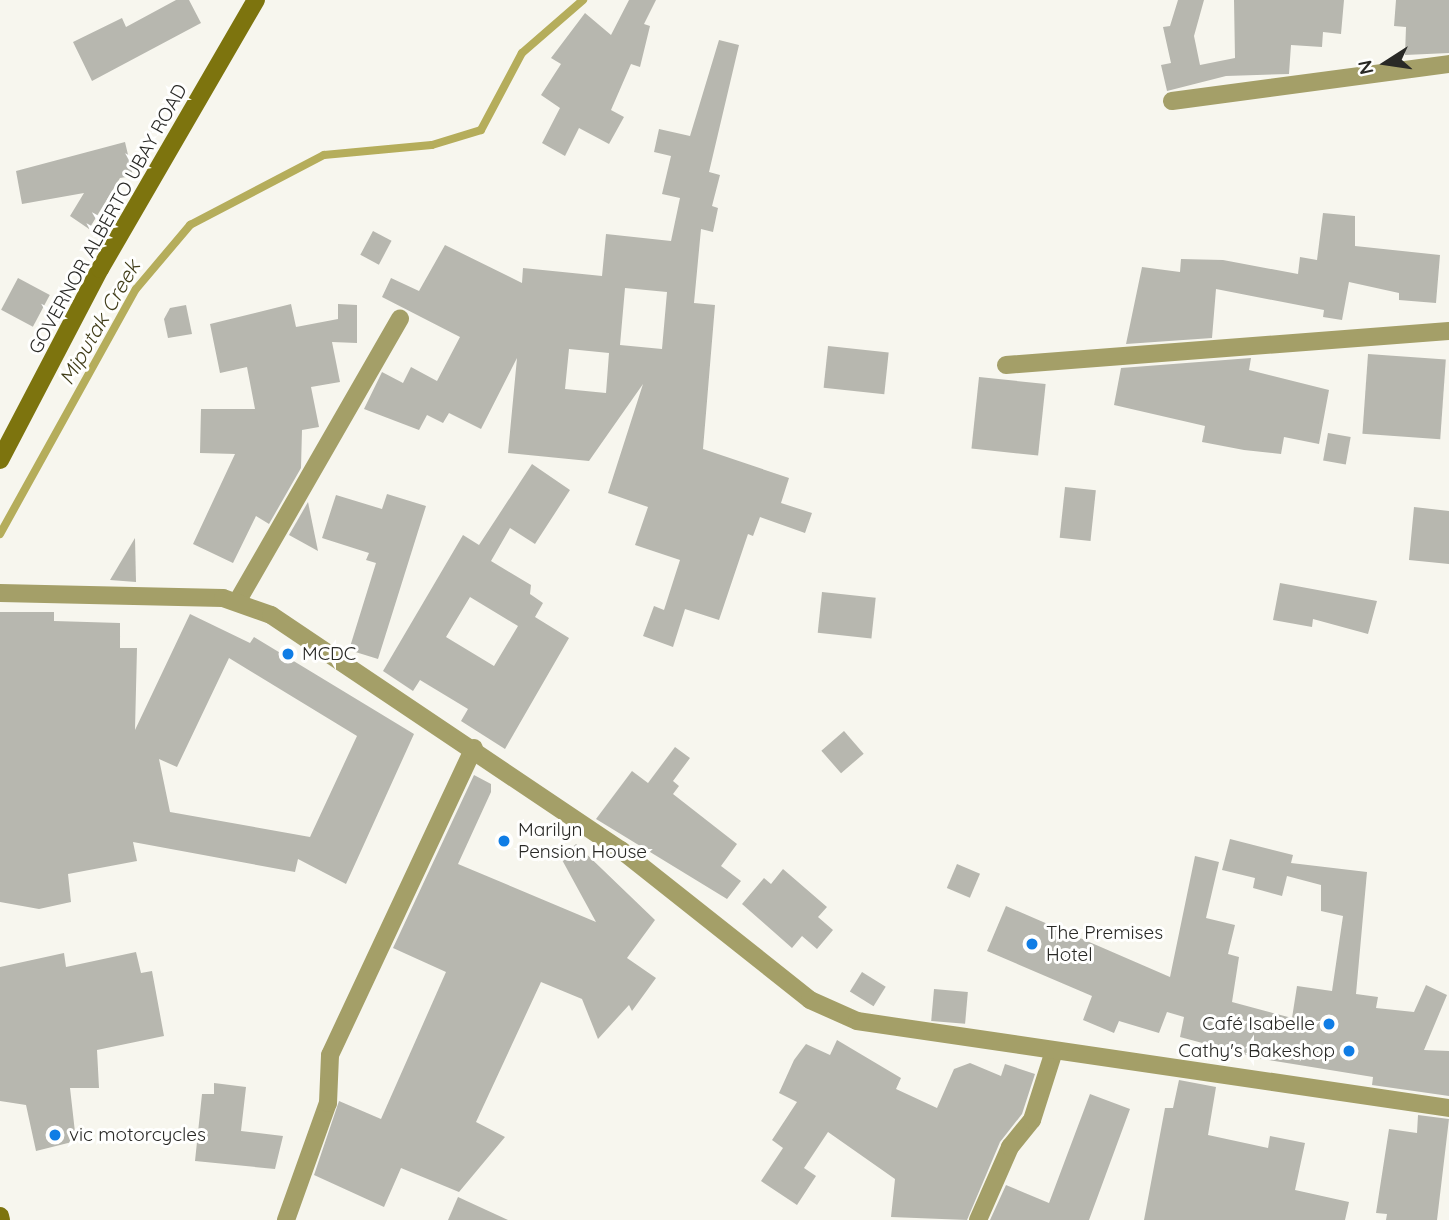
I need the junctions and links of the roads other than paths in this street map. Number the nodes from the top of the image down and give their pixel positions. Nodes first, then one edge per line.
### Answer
1 (256, 0) edge
2 (1449, 64) edge
3 (1172, 101) dead end
4 (400, 319) dead end
5 (1449, 331) edge
6 (1006, 365) dead end
7 (0, 460) edge
8 (0, 593) edge
9 (237, 602) junction
10 (474, 748) junction
11 (1054, 1054) junction
12 (1449, 1108) edge
13 (286, 1220) edge
14 (978, 1220) edge

1 - 7 main road, GOVERNOR ALBERTO UBAY ROAD
2 - 3 street
4 - 9 street
5 - 6 street
8 - 9 street
9 - 10 street
10 - 11 street
10 - 13 street
11 - 12 street
11 - 14 street

